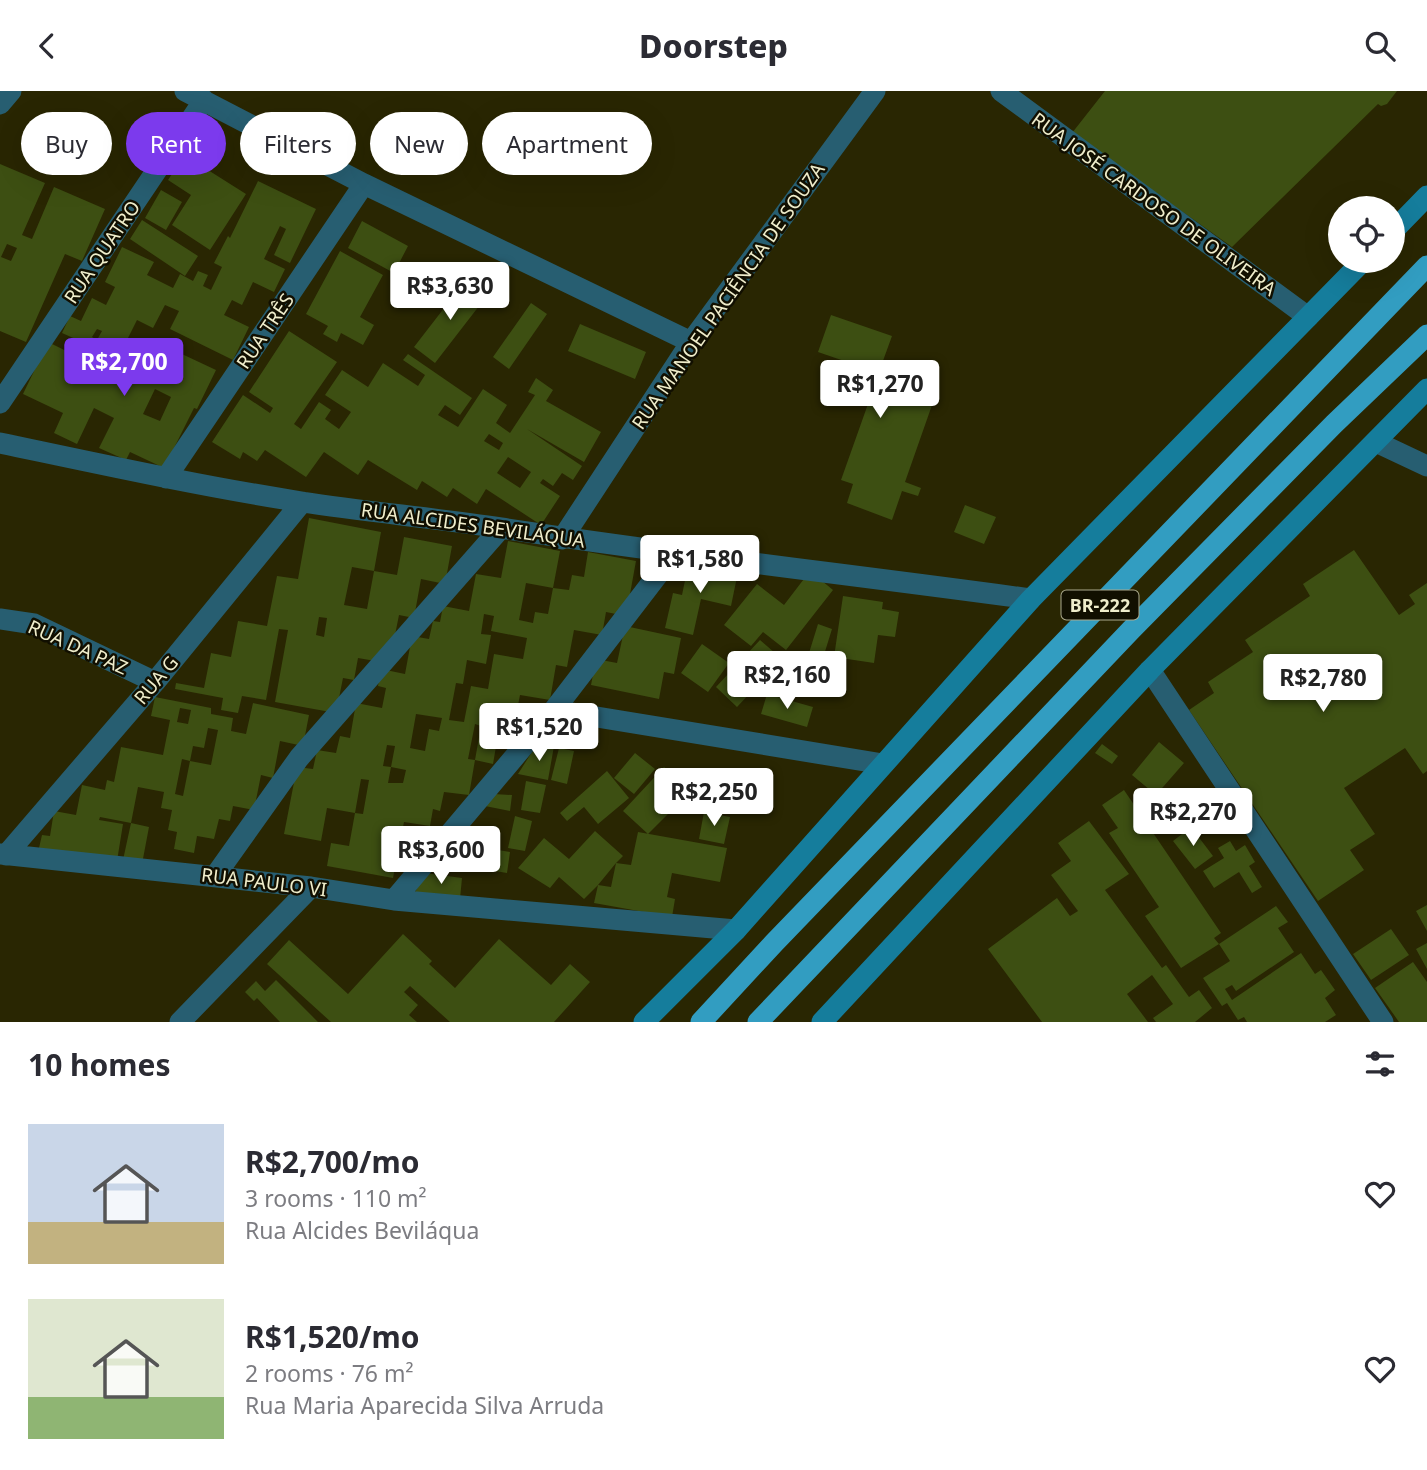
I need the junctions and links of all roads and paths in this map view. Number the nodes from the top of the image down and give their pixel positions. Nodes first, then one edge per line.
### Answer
1 (11, 91) edge
2 (185, 91) edge
3 (875, 91) edge
4 (1001, 91) edge
5 (204, 100) junction
6 (0, 104) edge
7 (364, 184) junction
8 (1427, 196) edge
9 (1405, 218) edge
10 (1427, 266) edge
11 (1351, 273) edge
12 (1308, 317) junction
13 (1427, 335) edge
14 (691, 342) junction
15 (1427, 389) edge
16 (0, 403) edge
17 (1376, 442) junction
18 (0, 443) edge
19 (1427, 466) edge
20 (166, 478) junction
21 (302, 502) junction
22 (501, 528) junction
23 (562, 538) junction
24 (676, 551) junction
25 (1031, 599) junction
26 (0, 619) edge
27 (1150, 670) junction
28 (155, 682) junction
29 (554, 710) junction
30 (883, 764) junction
31 (3, 854) edge
32 (215, 876) junction
33 (311, 887) junction
34 (394, 899) junction
35 (736, 930) junction
36 (180, 1022) edge
37 (644, 1022) edge
38 (701, 1022) edge
39 (758, 1022) edge
40 (822, 1022) edge
41 (1383, 1022) edge

1 - 6 street
2 - 5 street
3 - 14 street, RUA MANOEL PACIÊNCIA DE SOUZA
4 - 12 street, RUA JOSÉ CARDOSO DE OLIVEIRA
5 - 7 street
5 - 16 street, RUA QUATRO
7 - 14 street
7 - 20 street, RUA TRÊS
8 - 9 main road
10 - 38 highway, BR-222
11 - 12 main road
12 - 25 main road
13 - 39 highway, BR-222
14 - 23 street, RUA MANOEL PACIÊNCIA DE SOUZA
15 - 17 main road
17 - 19 street
17 - 27 main road
18 - 20 street, RUA ALCIDES BEVILÁQUA
20 - 21 street, RUA ALCIDES BEVILÁQUA
21 - 22 street, RUA ALCIDES BEVILÁQUA
21 - 28 street, RUA G
22 - 23 street, RUA ALCIDES BEVILÁQUA
22 - 32 street
23 - 24 street, RUA ALCIDES BEVILÁQUA
24 - 25 street, RUA ALCIDES BEVILÁQUA
24 - 29 street
25 - 30 main road
26 - 28 street, RUA DA PAZ
27 - 40 main road
27 - 41 street
28 - 31 street, RUA G
29 - 30 street
29 - 34 street
30 - 35 main road
31 - 32 street, RUA PAULO VI
32 - 33 street, RUA PAULO VI
33 - 34 street, RUA PAULO VI
33 - 36 street
34 - 35 street, RUA PAULO VI
35 - 37 main road

